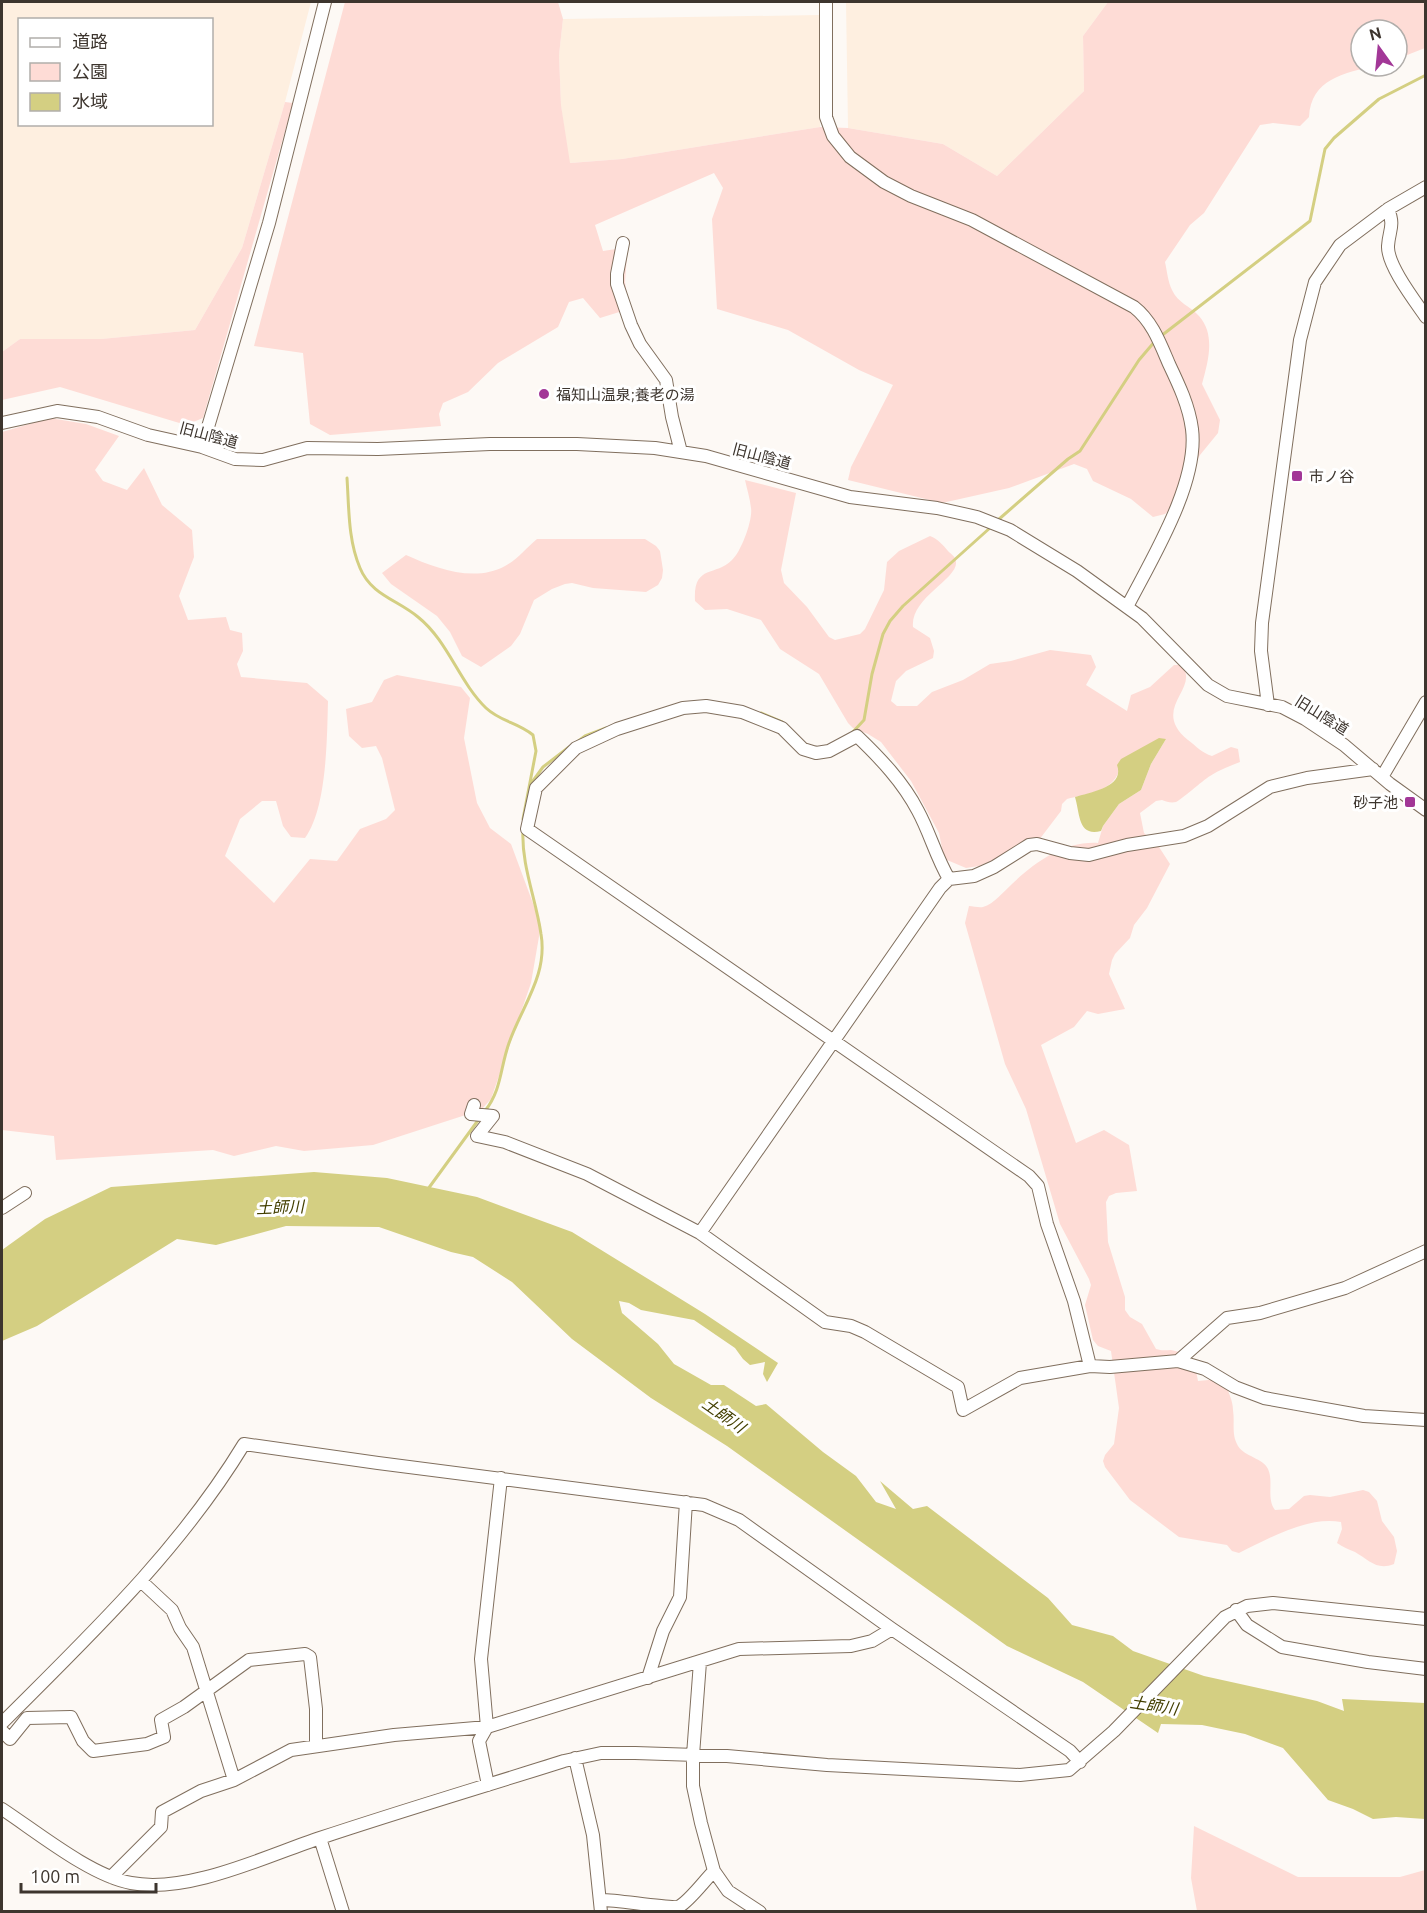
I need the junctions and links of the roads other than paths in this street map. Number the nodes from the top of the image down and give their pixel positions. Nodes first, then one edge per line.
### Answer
1 (324, 2) edge
2 (826, 2) edge
3 (1425, 187) edge
4 (1389, 209) junction
5 (623, 243) dead end
6 (1425, 317) edge
7 (2, 423) edge
8 (202, 447) junction
9 (681, 452) junction
10 (1127, 607) junction
11 (1425, 702) edge
12 (1268, 705) junction
13 (1377, 773) junction
14 (1425, 810) edge
15 (949, 879) junction
16 (835, 1041) junction
17 (474, 1106) dead end
18 (25, 1193) dead end
19 (2, 1208) edge
20 (700, 1233) junction
21 (1425, 1251) edge
22 (1178, 1361) junction
23 (1089, 1366) junction
24 (1425, 1420) edge
25 (501, 1478) junction
26 (686, 1502) junction
27 (142, 1582) junction
28 (1236, 1610) junction
29 (1425, 1619) edge
30 (892, 1629) junction
31 (700, 1662) junction
32 (1425, 1669) edge
33 (648, 1678) junction
34 (206, 1690) junction
35 (2, 1723) edge
36 (487, 1727) junction
37 (2, 1731) edge
38 (316, 1745) junction
39 (693, 1755) junction
40 (575, 1758) junction
41 (1080, 1762) junction
42 (234, 1780) junction
43 (488, 1785) junction
44 (2, 1809) edge
45 (320, 1838) junction
46 (714, 1871) junction
47 (111, 1876) junction
48 (600, 1906) edge
49 (343, 1911) edge
50 (760, 1911) edge

1 - 8 street
2 - 10 street
3 - 4 street
4 - 6 street
4 - 12 street
5 - 9 street
7 - 8 street, 旧山陰道
8 - 9 street, 旧山陰道
9 - 10 street, 旧山陰道
10 - 12 street, 旧山陰道
11 - 13 street
12 - 13 street, 旧山陰道
13 - 14 street, 旧山陰道
13 - 15 street
15 - 16 street
15 - 16 street
16 - 20 street
16 - 23 street
17 - 20 street
18 - 19 street
20 - 23 street
21 - 22 street
22 - 23 street
22 - 24 street
25 - 26 street
25 - 27 street
25 - 36 street
26 - 30 street
26 - 33 street
27 - 34 street
27 - 35 street
28 - 29 street
28 - 32 street
28 - 41 street
30 - 31 street
30 - 41 street
31 - 33 street
31 - 39 street
33 - 36 street
34 - 37 street
34 - 38 street
34 - 42 street
36 - 38 street
36 - 43 street
38 - 42 street
39 - 40 street
39 - 41 street
39 - 46 street
40 - 43 street
40 - 48 street
42 - 47 street
43 - 45 street
44 - 47 street
45 - 47 street
45 - 49 street
46 - 48 street
46 - 50 street

